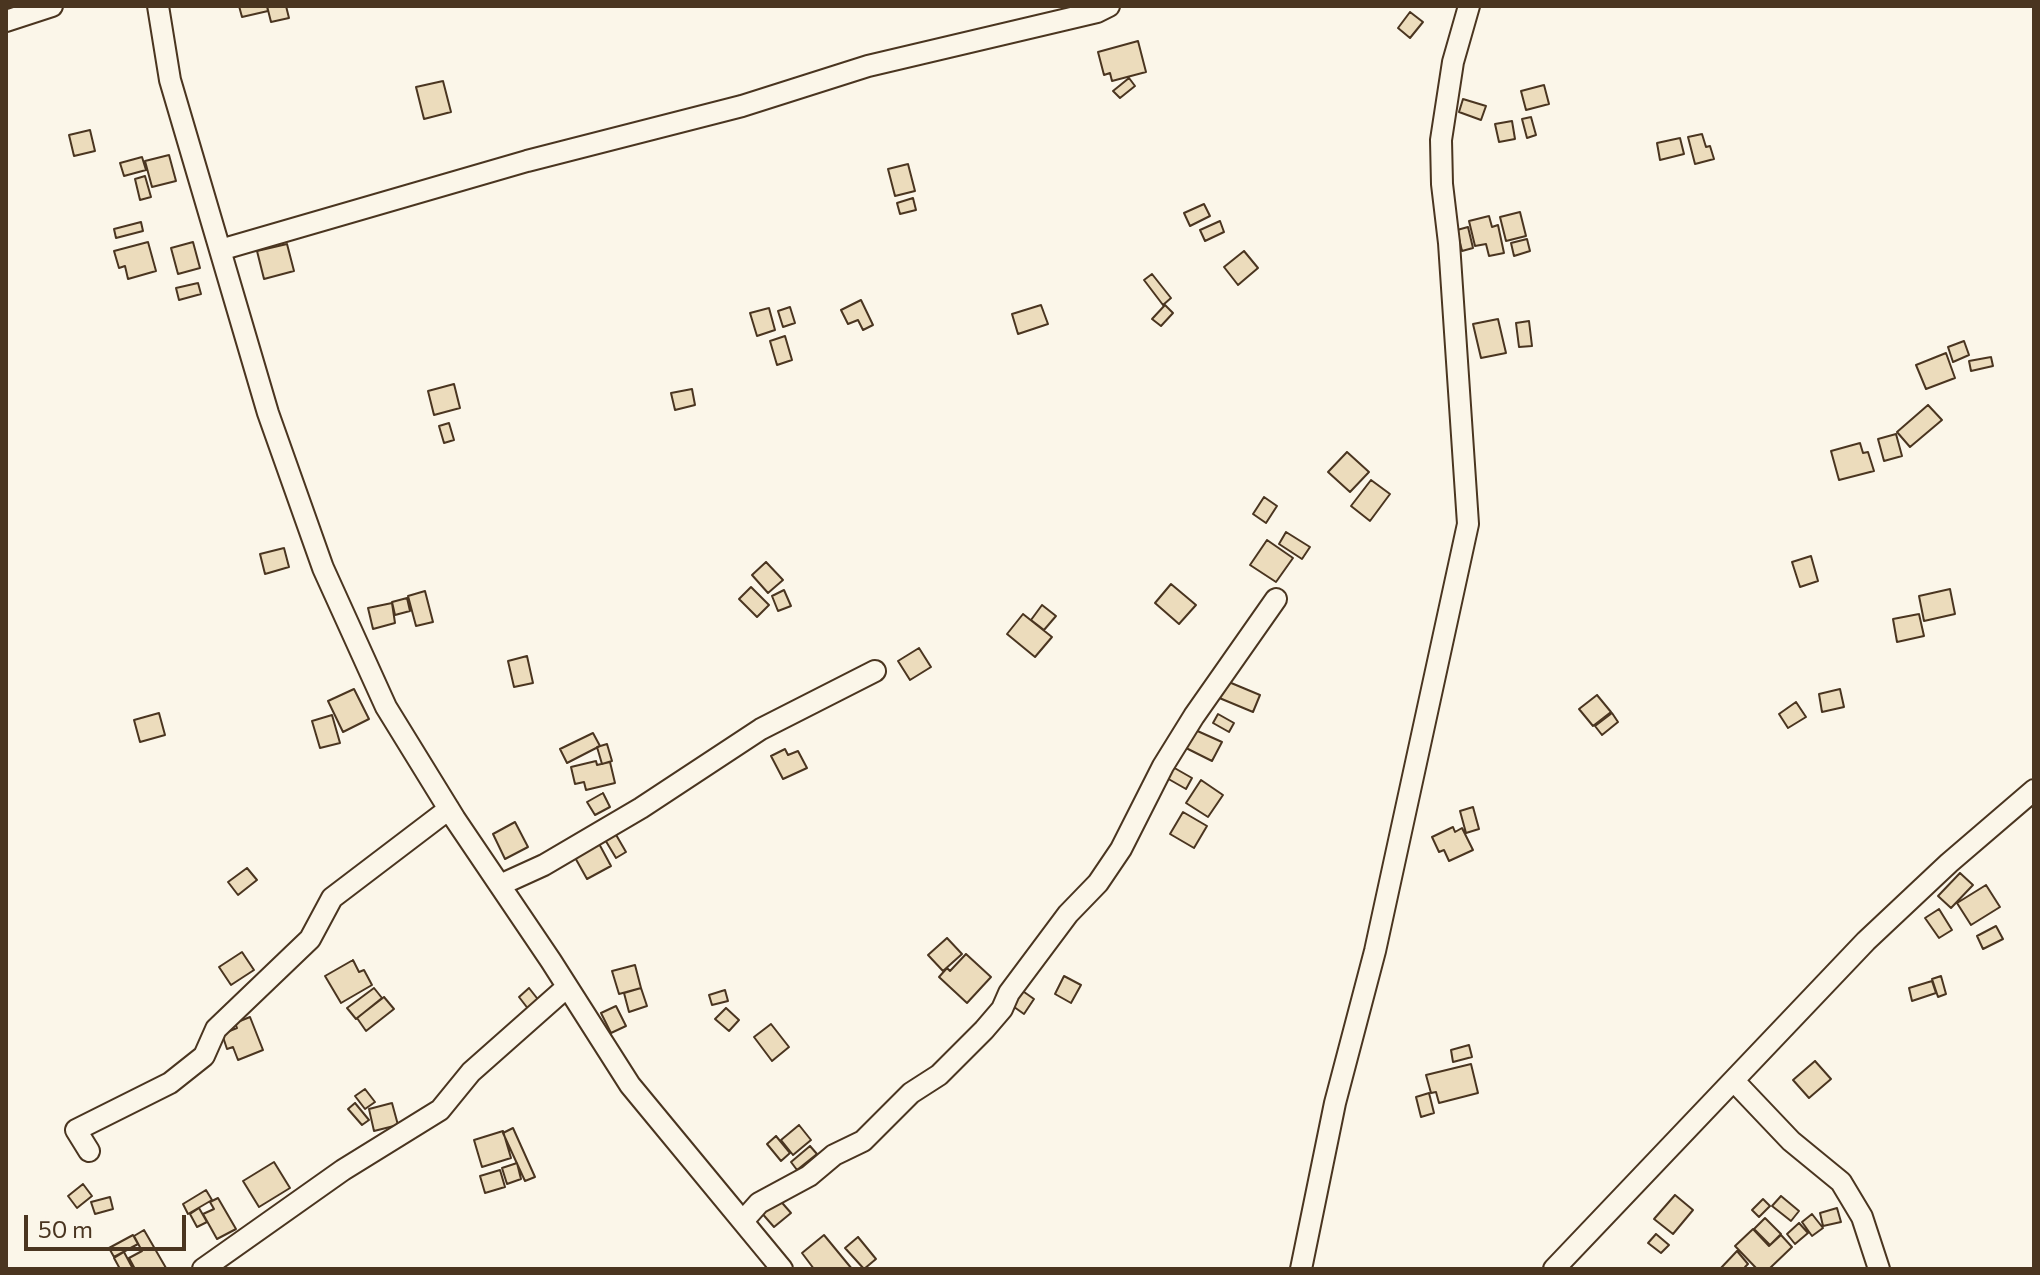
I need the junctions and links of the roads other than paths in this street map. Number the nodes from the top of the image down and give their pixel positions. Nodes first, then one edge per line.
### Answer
1 (52, 6) edge
2 (158, 6) edge
3 (1109, 6) edge
4 (1469, 6) edge
5 (6, 21) edge
6 (220, 250) junction
7 (1276, 599) dead end
8 (875, 671) dead end
9 (2034, 790) edge
10 (449, 809) junction
11 (500, 885) junction
12 (567, 987) junction
13 (1734, 1081) junction
14 (89, 1151) dead end
15 (743, 1221) junction
16 (203, 1269) edge
17 (782, 1269) edge
18 (1301, 1269) edge
19 (1554, 1269) edge
20 (1879, 1269) edge

1 - 5 street
2 - 6 street
3 - 6 street
4 - 18 street
6 - 10 street
7 - 15 street
8 - 11 street
9 - 13 street
10 - 11 street
10 - 14 street
11 - 12 street
12 - 15 street
12 - 16 street
13 - 19 street
13 - 20 street
15 - 17 street

